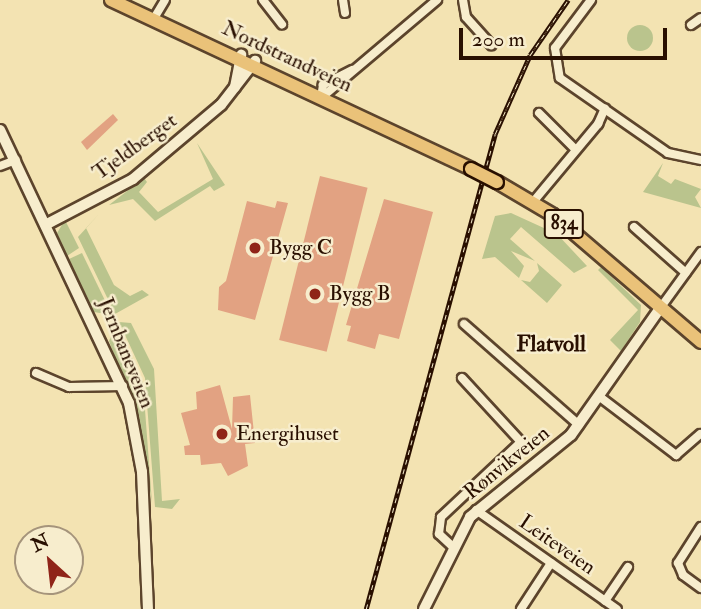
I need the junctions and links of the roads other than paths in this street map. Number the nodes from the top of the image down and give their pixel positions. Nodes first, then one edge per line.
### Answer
1 (111, 0) edge
2 (165, 0) edge
3 (263, 0) edge
4 (343, 0) edge
5 (437, 0) edge
6 (464, 0) edge
7 (591, 0) edge
8 (345, 13) dead end
9 (701, 18) edge
10 (153, 20) junction
11 (282, 24) dead end
12 (691, 25) dead end
13 (491, 45) dead end
14 (240, 58) junction
15 (254, 64) junction
16 (235, 87) junction
17 (323, 94) junction
18 (605, 108) junction
19 (539, 113) dead end
20 (0, 130) edge
21 (576, 150) junction
22 (16, 160) junction
23 (701, 160) edge
24 (0, 166) edge
25 (533, 202) junction
26 (47, 224) junction
27 (634, 227) dead end
28 (701, 252) edge
29 (686, 273) junction
30 (661, 307) junction
31 (464, 324) dead end
32 (701, 342) edge
33 (36, 373) dead end
34 (462, 378) dead end
35 (124, 386) junction
36 (600, 397) junction
37 (579, 425) junction
38 (699, 434) edge
39 (476, 510) junction
40 (701, 527) edge
41 (452, 546) junction
42 (551, 563) junction
43 (628, 567) dead end
44 (701, 589) edge
45 (605, 601) junction
46 (148, 609) edge
47 (424, 609) edge
48 (521, 609) edge
49 (617, 609) edge

1 - 10 main road, Nordstrandveien / 834
2 - 10 street
3 - 11 street
4 - 8 street
5 - 17 street
6 - 13 street
7 - 18 street
9 - 12 street
10 - 14 main road, Nordstrandveien / 834
14 - 15 main road, Nordstrandveien / 834
14 - 16 street
15 - 16 street, Tjeldberget
15 - 17 main road, Nordstrandveien / 834
16 - 26 street, Tjeldberget
17 - 25 main road, Nordstrandveien / 834, bridge
18 - 21 street
18 - 23 street
19 - 21 street
20 - 22 street, Jernbaneveien
21 - 25 street
22 - 24 street
22 - 26 street, Jernbaneveien
25 - 30 main road, 834
26 - 35 street, Jernbaneveien
27 - 29 street
28 - 29 street, Rønvikveien
29 - 30 street, Rønvikveien
30 - 32 main road, 834
30 - 36 street, Rønvikveien
31 - 37 street
33 - 35 street
34 - 41 street
35 - 46 street, Jernbaneveien
36 - 37 street, Rønvikveien
36 - 38 street
37 - 39 street, Rønvikveien
39 - 41 street, Rønvikveien
39 - 42 street, Leiteveien
40 - 44 street
41 - 47 street, Rønvikveien
42 - 45 street, Leiteveien
42 - 48 street
43 - 45 street
45 - 49 street, Leiteveien

